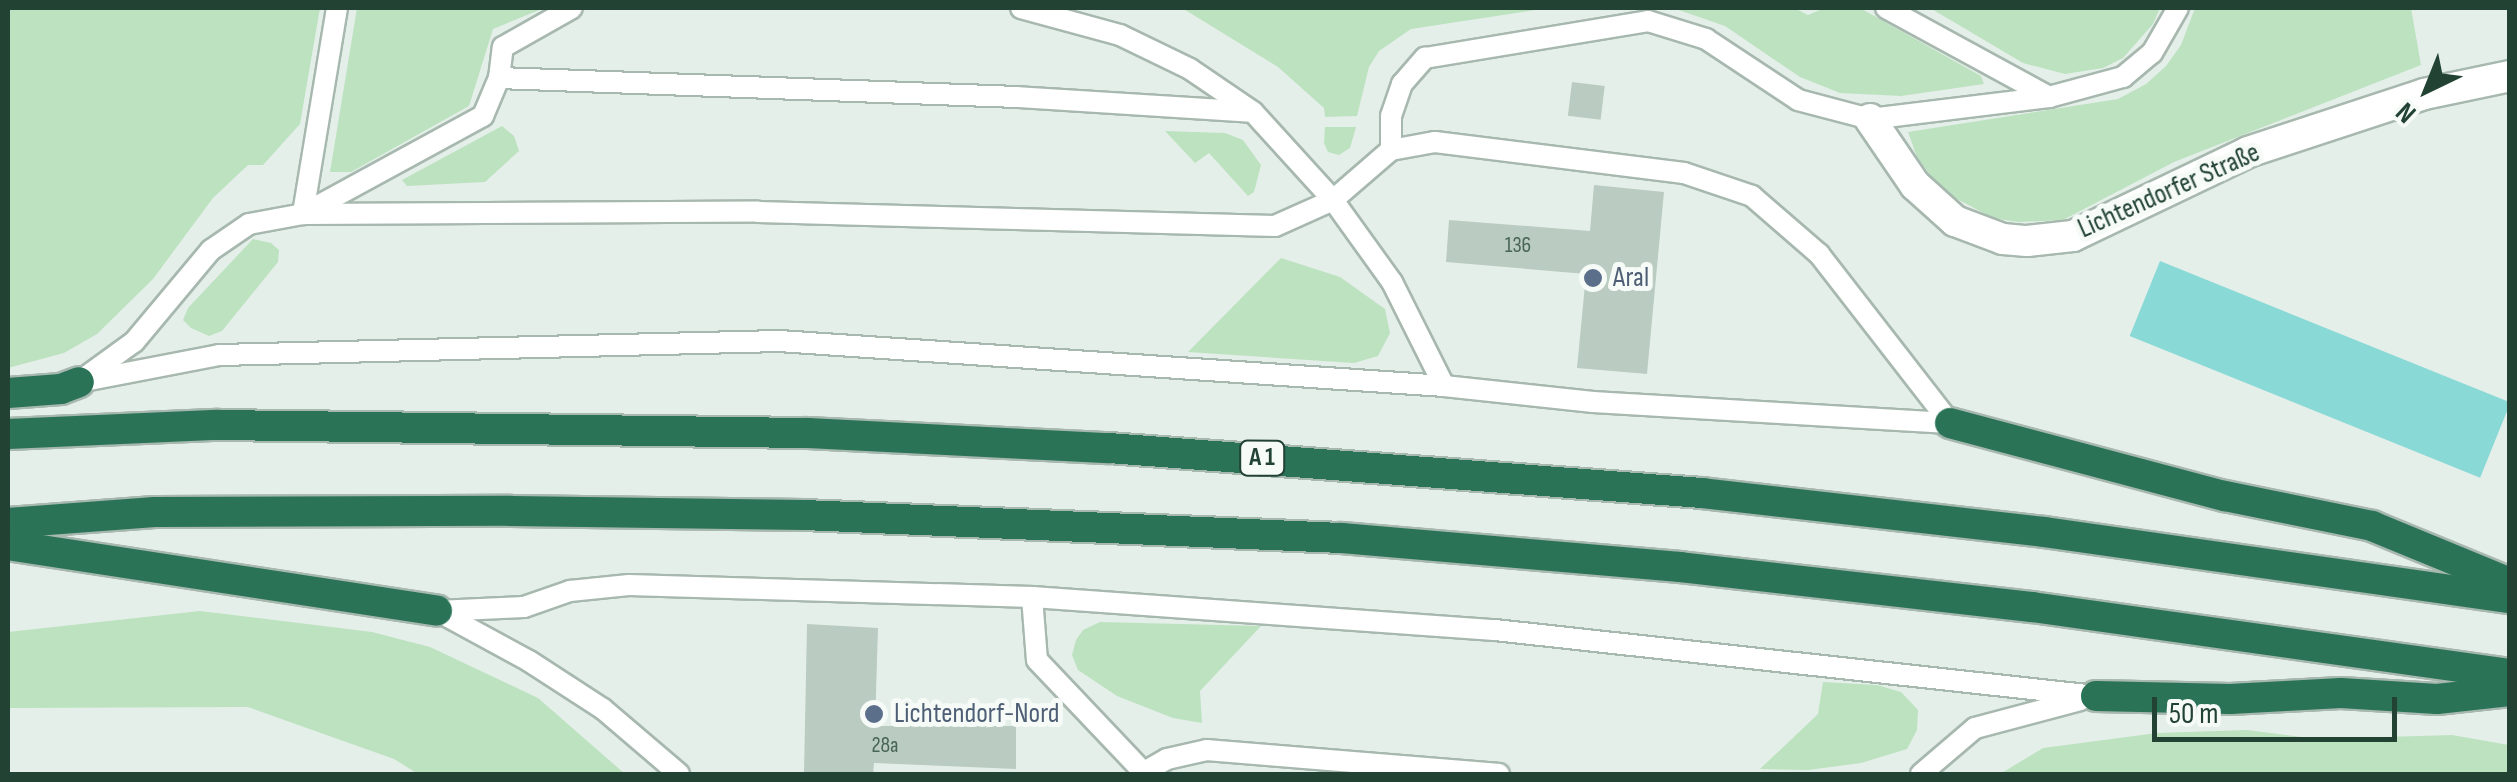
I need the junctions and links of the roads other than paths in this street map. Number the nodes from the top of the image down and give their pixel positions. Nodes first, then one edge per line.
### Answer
1 (337, 8) edge
2 (572, 8) edge
3 (1021, 8) edge
4 (1886, 8) edge
5 (2178, 8) edge
6 (2510, 76) edge
7 (499, 78) junction
8 (2049, 98) junction
9 (1252, 112) junction
10 (1870, 119) junction
11 (1391, 150) junction
12 (1333, 200) junction
13 (303, 214) junction
14 (79, 382) junction
15 (1444, 386) junction
16 (8, 393) edge
17 (1950, 423) junction
18 (8, 434) edge
19 (8, 523) edge
20 (8, 544) edge
21 (2510, 582) edge
22 (1032, 597) junction
23 (2510, 598) edge
24 (437, 611) junction
25 (2510, 674) edge
26 (2510, 692) edge
27 (2096, 696) junction
28 (679, 774) edge
29 (1142, 774) edge
30 (1499, 774) edge
31 (1920, 774) edge

1 - 13 lane
2 - 7 lane
3 - 9 lane
4 - 8 lane
5 - 8 lane
6 - 10 street, Lichtendorfer Straße
7 - 9 lane
7 - 13 lane
8 - 10 lane
9 - 12 lane
10 - 11 lane
11 - 12 lane
11 - 17 lane
12 - 13 lane
12 - 15 lane
13 - 14 lane
14 - 15 lane
14 - 16 highway
15 - 17 lane
17 - 21 highway
18 - 23 highway, A 1
19 - 25 highway
20 - 24 highway
22 - 24 lane
22 - 27 lane
22 - 29 lane
24 - 28 lane
26 - 27 highway
27 - 31 lane
29 - 30 lane

